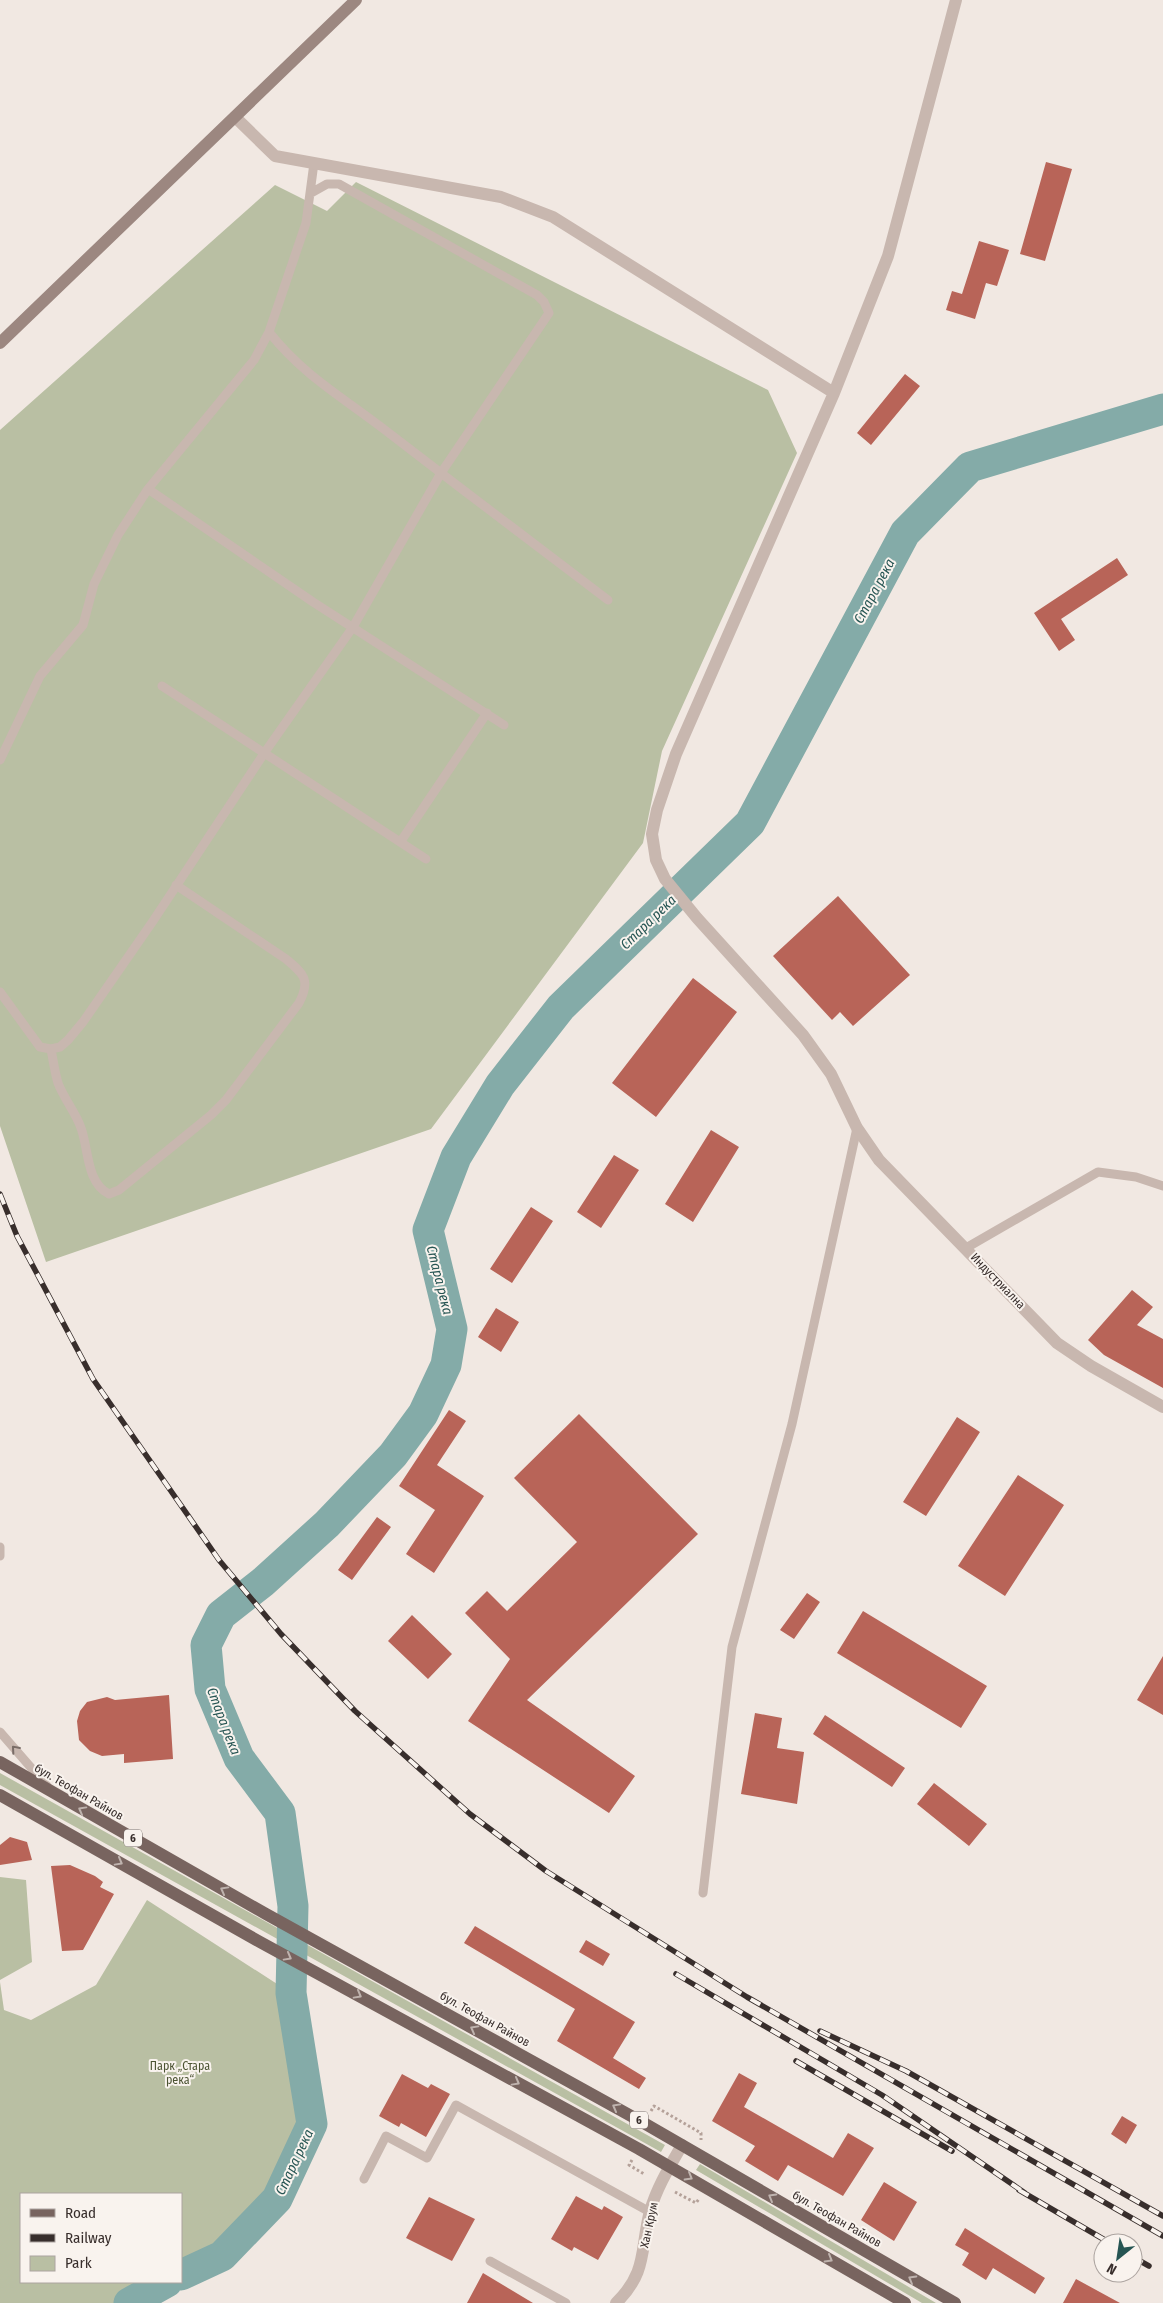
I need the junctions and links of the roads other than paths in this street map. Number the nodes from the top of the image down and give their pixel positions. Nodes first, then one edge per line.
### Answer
1 (356, 0) edge
2 (956, 0) edge
3 (235, 117) junction
4 (314, 163) junction
5 (311, 193) junction
6 (269, 332) junction
7 (0, 342) edge
8 (834, 393) junction
9 (441, 473) junction
10 (148, 489) junction
11 (608, 600) dead end
12 (353, 627) junction
13 (162, 686) dead end
14 (487, 713) junction
15 (504, 725) dead end
16 (265, 752) junction
17 (0, 760) edge
18 (401, 841) junction
19 (426, 859) dead end
20 (176, 885) junction
21 (0, 992) edge
22 (51, 1049) junction
23 (857, 1128) junction
24 (1163, 1186) edge
25 (966, 1248) junction
26 (1163, 1407) edge
27 (0, 1547) edge
28 (0, 1556) edge
29 (0, 1732) edge
30 (0, 1762) edge
31 (54, 1794) junction
32 (0, 1795) edge
33 (703, 1893) dead end
34 (682, 2145) junction
35 (670, 2167) junction
36 (364, 2179) dead end
37 (650, 2212) junction
38 (490, 2261) dead end
39 (566, 2303) edge
40 (616, 2303) edge
41 (905, 2303) edge
42 (955, 2303) edge

1 - 3 main road
2 - 8 street, Индустриална
3 - 4 street
3 - 7 main road
4 - 5 lane
4 - 8 street
5 - 6 lane
5 - 9 lane
6 - 9 lane
6 - 10 lane
8 - 23 street, Индустриална
9 - 11 lane
9 - 12 lane
10 - 12 lane
10 - 17 lane
12 - 14 lane
12 - 16 lane
13 - 16 lane
14 - 15 lane
14 - 18 lane
16 - 18 lane
16 - 20 lane
18 - 19 lane
20 - 22 lane
20 - 22 lane
21 - 22 lane
23 - 25 street, Индустриална
23 - 33 lane
24 - 25 lane
25 - 26 street, Индустриална
27 - 28 lane
31 -> 29 lane
30 - 31 main road, бул. Теофан Райнов / 6
34 -> 31 main road, бул. Теофан Райнов / 6
32 -> 35 main road, 6
34 - 35 street, Хан Крум
42 -> 34 main road, бул. Теофан Райнов / 6
35 - 37 street, Хан Крум
35 -> 41 main road, 6
36 - 37 lane
37 - 40 street, Хан Крум
38 - 39 lane

